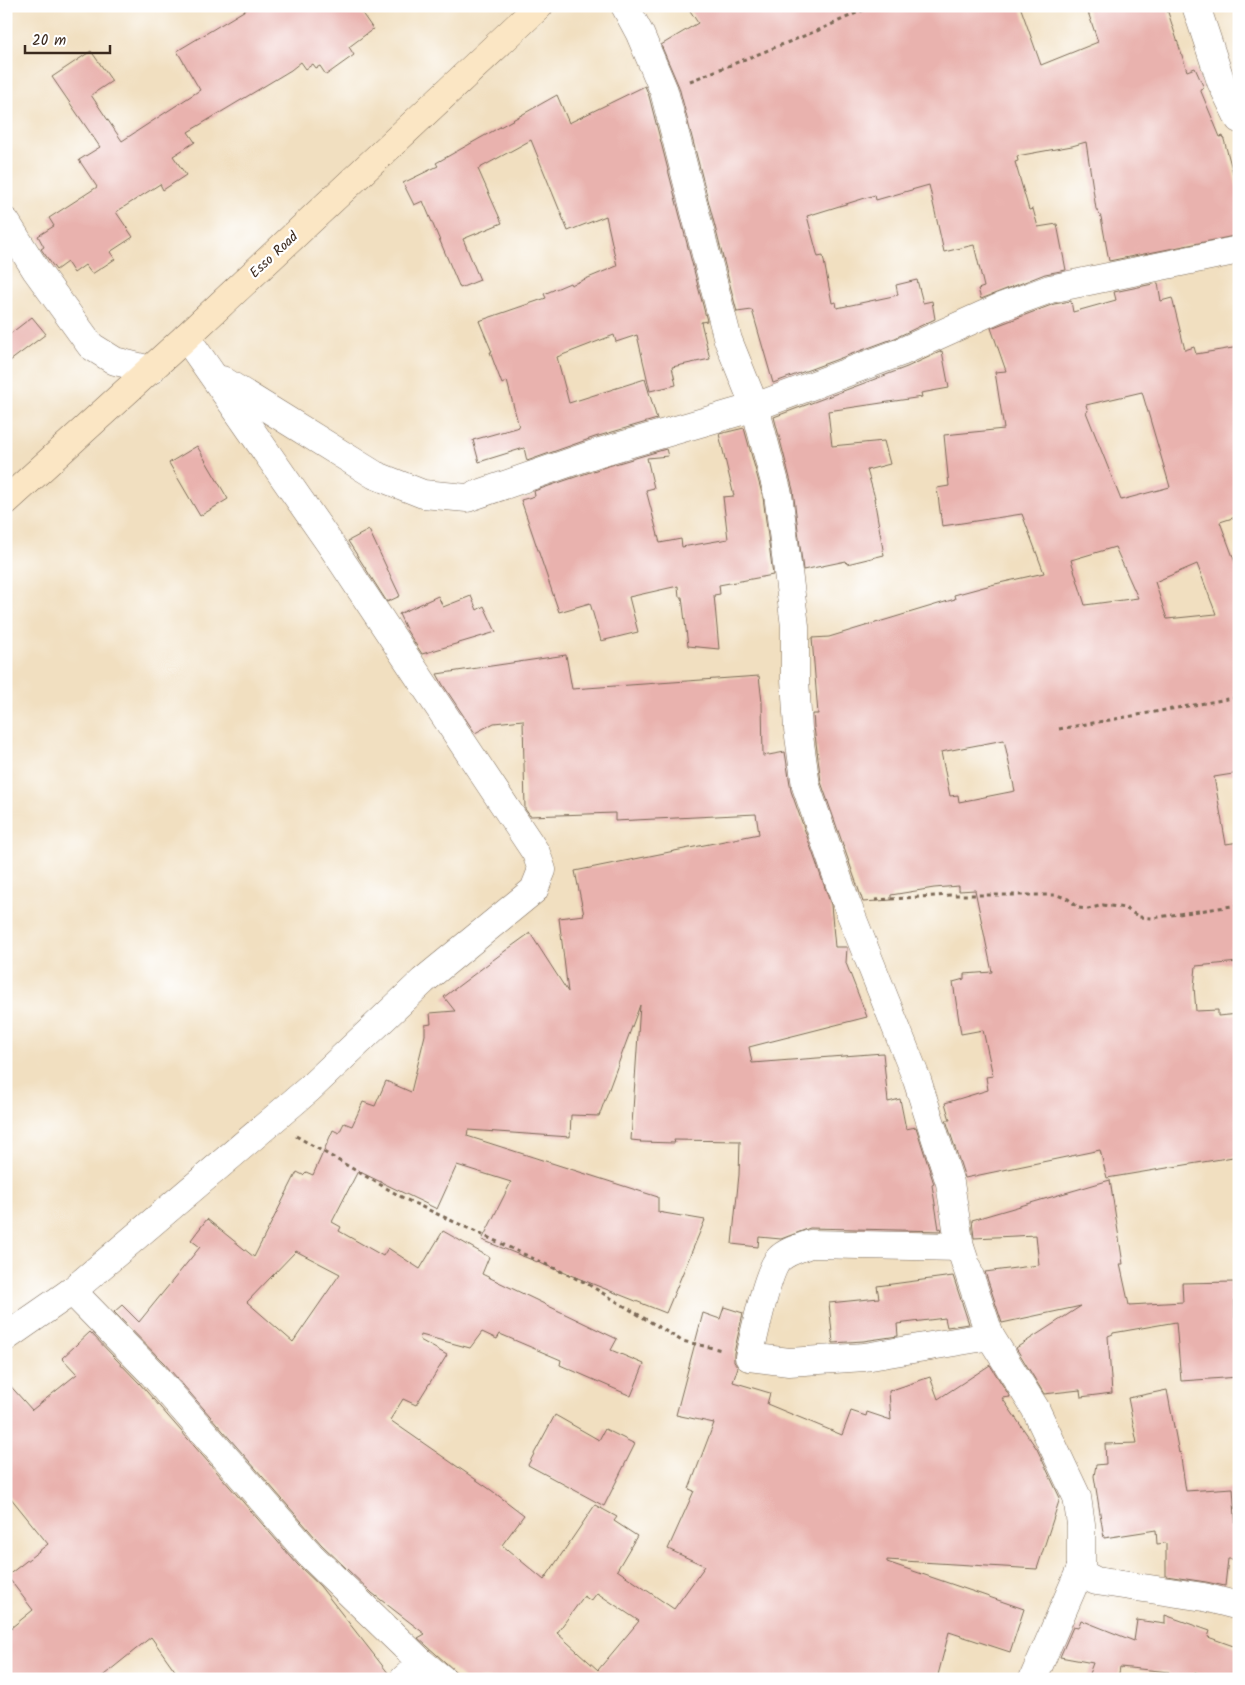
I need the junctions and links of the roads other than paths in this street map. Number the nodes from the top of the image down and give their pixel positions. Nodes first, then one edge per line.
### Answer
1 (539, 6) edge
2 (625, 6) edge
3 (1196, 6) edge
4 (1239, 119) edge
5 (6, 222) edge
6 (1239, 250) edge
7 (186, 338) junction
8 (151, 370) junction
9 (211, 373) junction
10 (755, 407) junction
11 (6, 501) edge
12 (960, 1248) junction
13 (72, 1291) junction
14 (990, 1336) junction
15 (6, 1337) edge
16 (1081, 1568) junction
17 (1239, 1606) edge
18 (422, 1673) edge
19 (1033, 1679) edge

1 - 7 street, Esso Road
2 - 10 street
3 - 4 street
5 - 8 street
6 - 10 street
7 - 8 street, Esso Road
7 - 9 street
8 - 11 street, Esso Road
9 - 10 street
9 - 13 street
10 - 12 street
12 - 14 street
12 - 14 street
13 - 15 street
13 - 18 street
14 - 16 street
16 - 17 street
16 - 19 street

